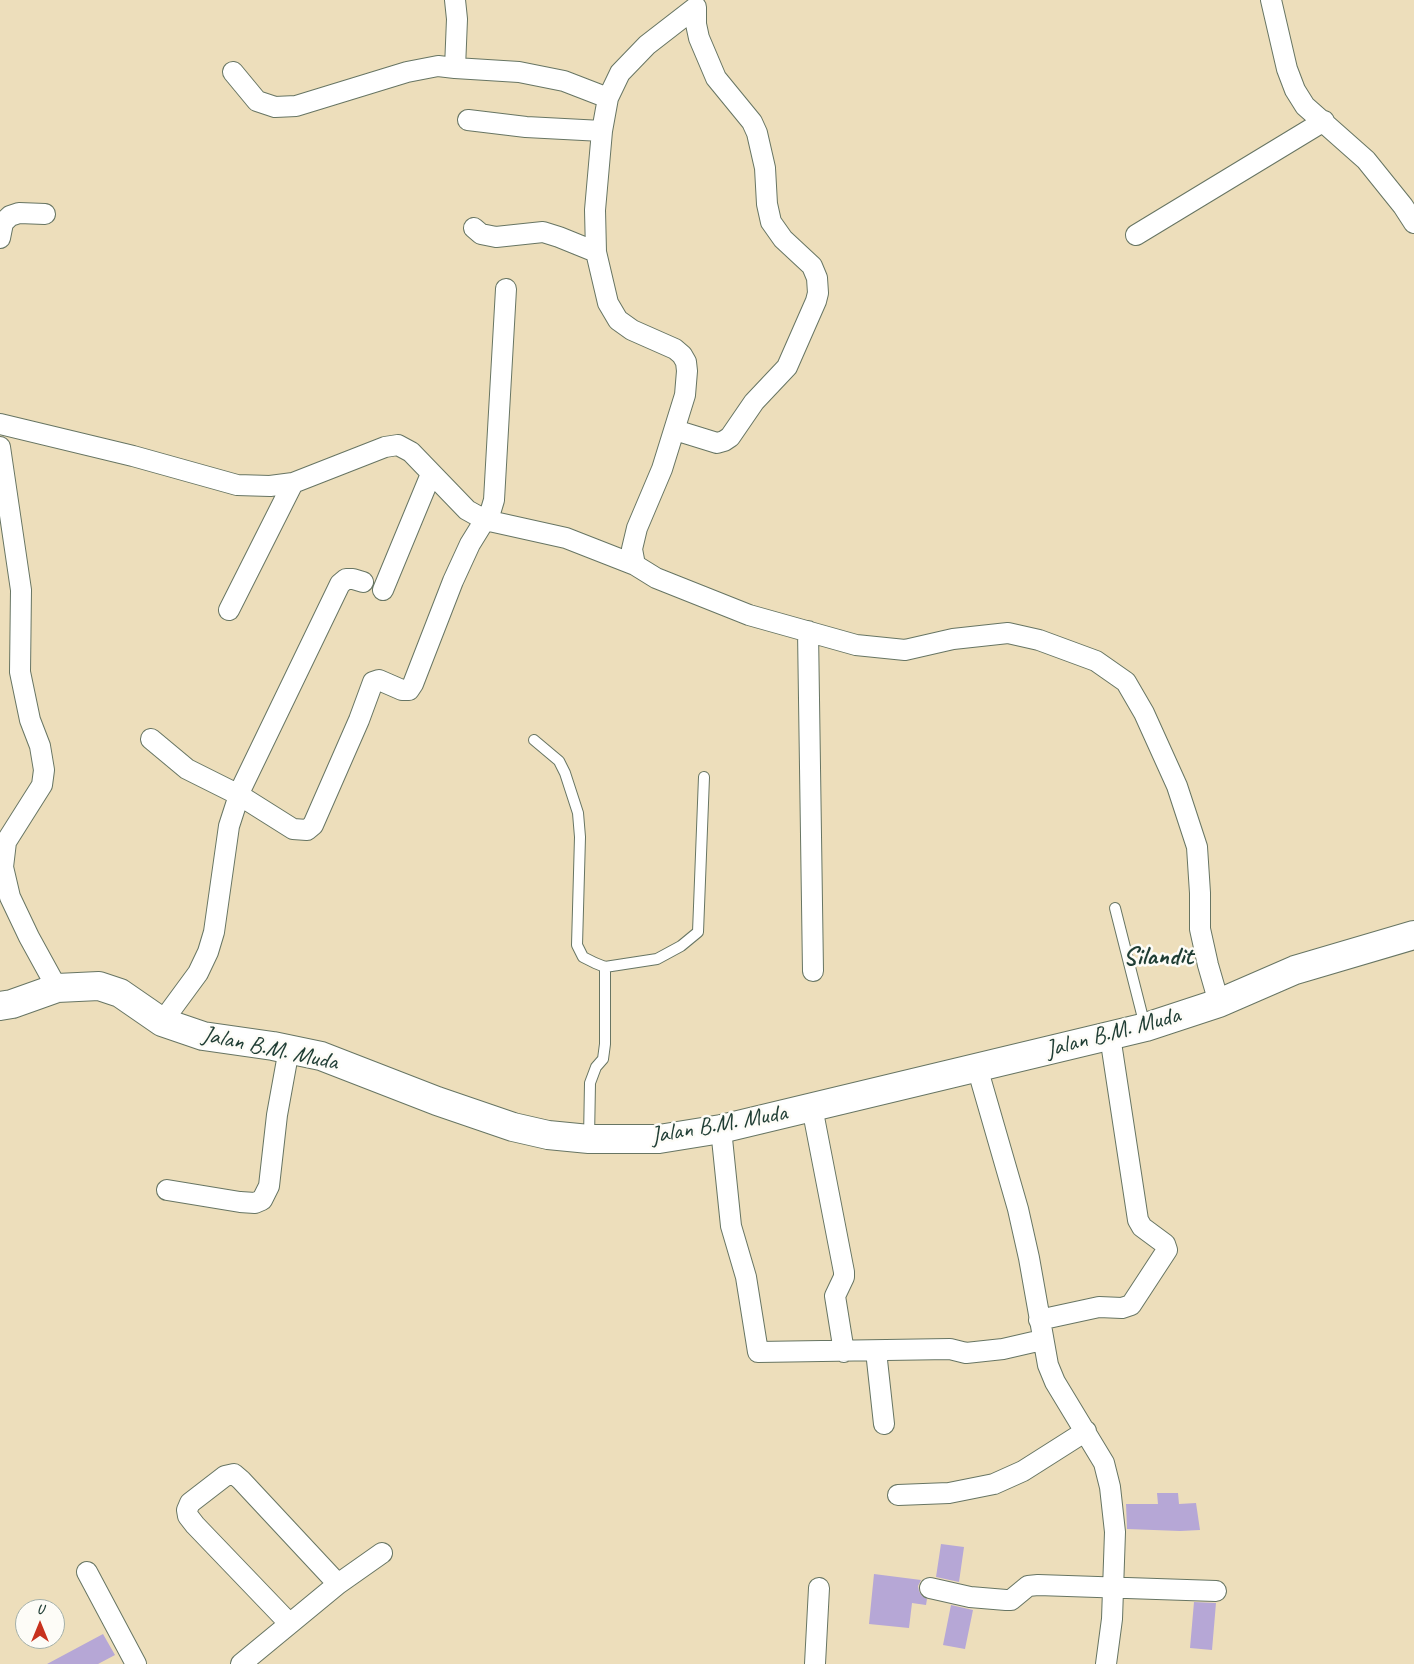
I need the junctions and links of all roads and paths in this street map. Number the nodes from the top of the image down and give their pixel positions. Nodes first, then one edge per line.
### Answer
1 (455, 0) edge
2 (1270, 0) edge
3 (700, 2) edge
4 (455, 68) junction
5 (233, 72) dead end
6 (608, 98) junction
7 (468, 120) dead end
8 (1324, 121) junction
9 (602, 131) junction
10 (45, 214) dead end
11 (1414, 223) edge
12 (474, 228) dead end
13 (1136, 235) dead end
14 (0, 238) edge
15 (596, 252) junction
16 (506, 289) dead end
17 (0, 424) edge
18 (675, 430) junction
19 (0, 447) edge
20 (431, 474) junction
21 (293, 483) junction
22 (485, 520) junction
23 (635, 565) junction
24 (364, 582) dead end
25 (384, 590) dead end
26 (229, 610) dead end
27 (808, 631) junction
28 (151, 738) dead end
29 (534, 740) dead end
30 (704, 777) dead end
31 (239, 796) junction
32 (1115, 908) dead end
33 (1414, 934) edge
34 (605, 967) junction
35 (813, 971) dead end
36 (57, 988) junction
37 (1219, 1003) junction
38 (0, 1006) edge
39 (162, 1022) junction
40 (1146, 1027) junction
41 (1110, 1036) junction
42 (289, 1049) junction
43 (977, 1067) junction
44 (812, 1107) junction
45 (721, 1129) junction
46 (589, 1139) junction
47 (167, 1190) dead end
48 (1039, 1320) junction
49 (1042, 1340) junction
50 (876, 1351) junction
51 (844, 1352) junction
52 (884, 1424) dead end
53 (1086, 1431) junction
54 (898, 1495) dead end
55 (382, 1553) dead end
56 (87, 1572) dead end
57 (338, 1584) junction
58 (819, 1588) dead end
59 (930, 1588) dead end
60 (1114, 1588) junction
61 (1216, 1591) dead end
62 (289, 1623) junction
63 (136, 1664) edge
64 (241, 1664) edge
65 (815, 1664) edge
66 (1106, 1664) edge

1 - 4 street
2 - 8 street
3 - 6 street
3 - 18 street
4 - 5 street
4 - 6 street
6 - 9 street
7 - 9 street
8 - 11 street
8 - 13 street
9 - 15 street
10 - 14 street
12 - 15 street
15 - 18 street
16 - 22 street
17 - 21 street
18 - 23 street
19 - 36 street
20 - 21 street
20 - 22 street
20 - 25 street
21 - 26 street
22 - 23 street
22 - 31 street
23 - 27 street
24 - 31 street
27 - 35 street
27 - 37 street
28 - 31 street
29 - 34 lane
30 - 34 lane
31 - 39 street
32 - 40 lane
33 - 37 street, Jalan B.M. Muda
34 - 46 lane
36 - 38 street, Jalan B.M. Muda
36 - 39 street, Jalan B.M. Muda
37 - 40 street, Jalan B.M. Muda
39 - 42 street, Jalan B.M. Muda
40 - 41 street, Jalan B.M. Muda
41 - 43 street, Jalan B.M. Muda
41 - 48 street
42 - 46 street, Jalan B.M. Muda
42 - 47 street
43 - 44 street, Jalan B.M. Muda
43 - 48 street
44 - 45 street, Jalan B.M. Muda
44 - 51 street
45 - 46 street, Jalan B.M. Muda
45 - 51 street
48 - 49 street
49 - 50 street
49 - 53 street
50 - 51 street
50 - 52 street
53 - 54 street
53 - 60 street
55 - 57 street
56 - 63 street
57 - 62 street
57 - 62 street
58 - 65 street
59 - 60 street
60 - 61 street
60 - 66 street
62 - 64 street

